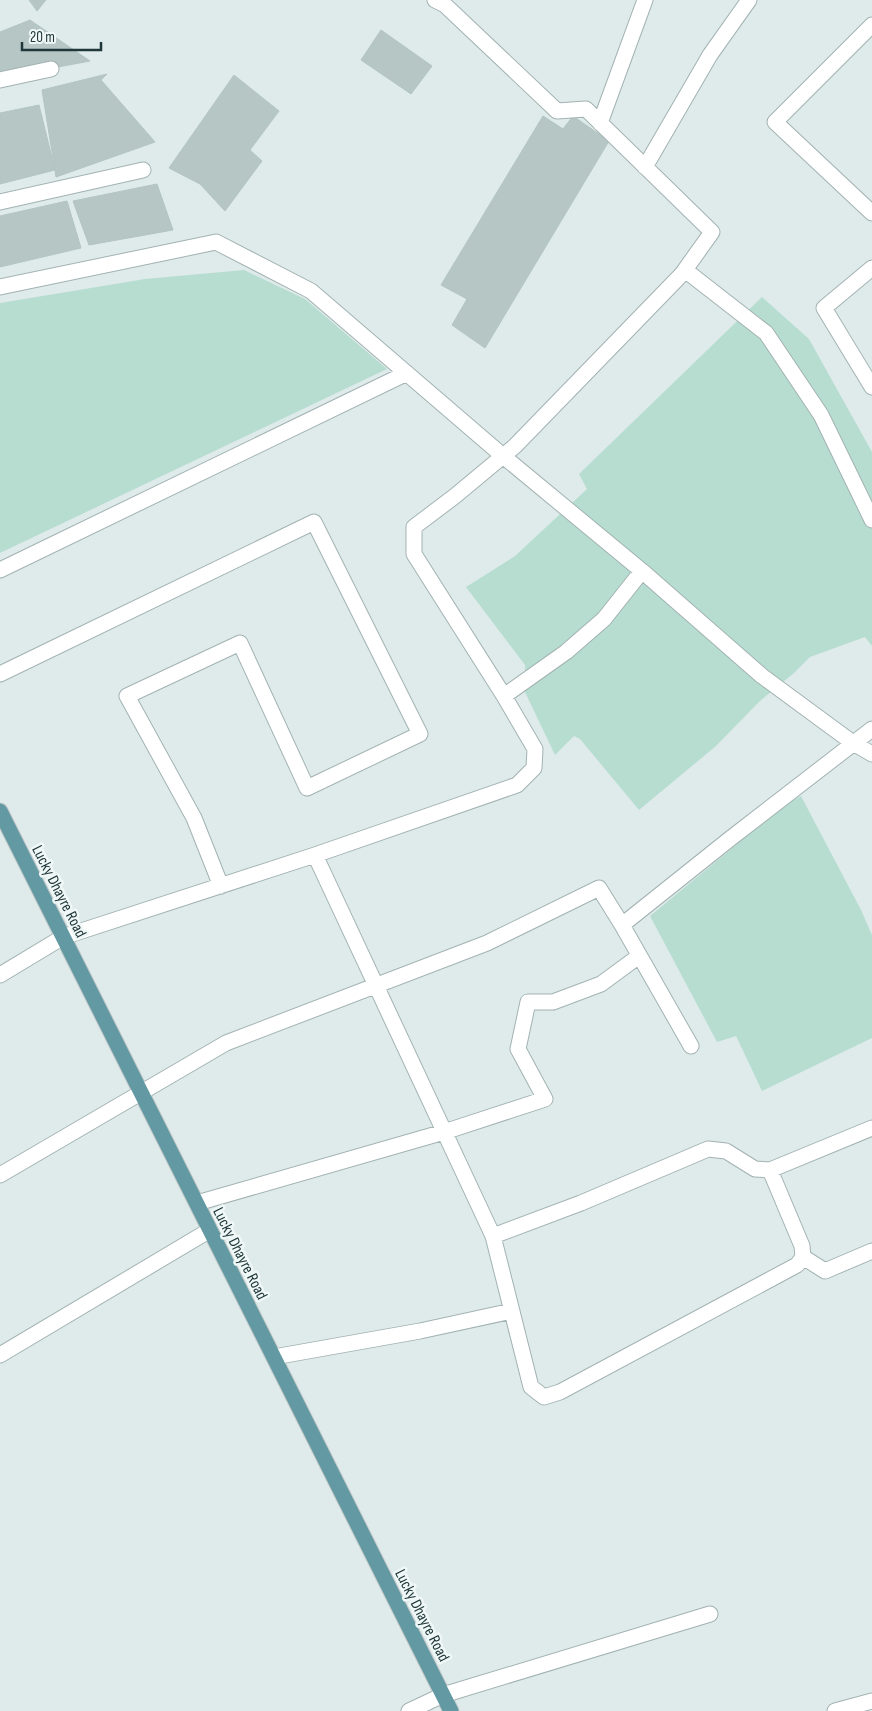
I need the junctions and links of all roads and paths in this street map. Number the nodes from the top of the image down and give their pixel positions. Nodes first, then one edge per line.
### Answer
1 (436, 0) edge
2 (645, 0) edge
3 (748, 0) edge
4 (872, 25) edge
5 (51, 69) dead end
6 (0, 80) edge
7 (600, 123) junction
8 (645, 167) junction
9 (143, 170) dead end
10 (0, 202) edge
11 (872, 213) edge
12 (872, 268) edge
13 (685, 270) junction
14 (0, 287) edge
15 (407, 373) junction
16 (872, 387) edge
17 (503, 456) junction
18 (872, 520) edge
19 (0, 570) edge
20 (642, 571) junction
21 (0, 674) edge
22 (504, 696) junction
23 (872, 729) edge
24 (853, 744) junction
25 (872, 754) edge
26 (0, 811) edge
27 (315, 855) junction
28 (221, 886) junction
29 (622, 925) junction
30 (63, 937) junction
31 (639, 956) junction
32 (0, 975) edge
33 (377, 986) junction
34 (690, 1046) dead end
35 (141, 1092) junction
36 (872, 1128) edge
37 (444, 1132) junction
38 (770, 1170) junction
39 (0, 1175) edge
40 (197, 1203) junction
41 (210, 1230) junction
42 (494, 1236) junction
43 (872, 1251) edge
44 (803, 1257) junction
45 (512, 1311) junction
46 (0, 1355) edge
47 (274, 1358) junction
48 (710, 1614) dead end
49 (443, 1695) junction
50 (872, 1701) edge
51 (409, 1711) edge
52 (451, 1711) edge
53 (835, 1711) edge

1 - 7 street
2 - 7 street
3 - 8 street
4 - 11 street
5 - 6 street
7 - 8 street
8 - 13 street
9 - 10 street
12 - 16 street
13 - 17 street
13 - 18 street
14 - 15 street
15 - 17 street
15 - 19 street
17 - 20 street
17 - 22 street
20 - 22 street
20 - 24 street
21 - 28 street
22 - 27 street
23 - 24 street
24 - 25 street
24 - 29 street
26 - 30 main road, Lucky Dhayre Road
27 - 28 street
27 - 33 street
28 - 30 street
29 - 31 street
29 - 33 street
30 - 32 street
30 - 35 main road, Lucky Dhayre Road
31 - 34 street
31 - 37 street
33 - 35 street
33 - 37 street
35 - 39 street
35 - 40 main road, Lucky Dhayre Road
36 - 38 street
37 - 40 street
37 - 42 street
38 - 42 street
38 - 44 street
40 - 41 main road, Lucky Dhayre Road
41 - 46 street
41 - 47 main road, Lucky Dhayre Road
42 - 45 street
43 - 44 street
44 - 45 street
45 - 47 street
47 - 49 main road, Lucky Dhayre Road
48 - 49 street
49 - 51 street
49 - 52 main road, Lucky Dhayre Road
50 - 53 street

